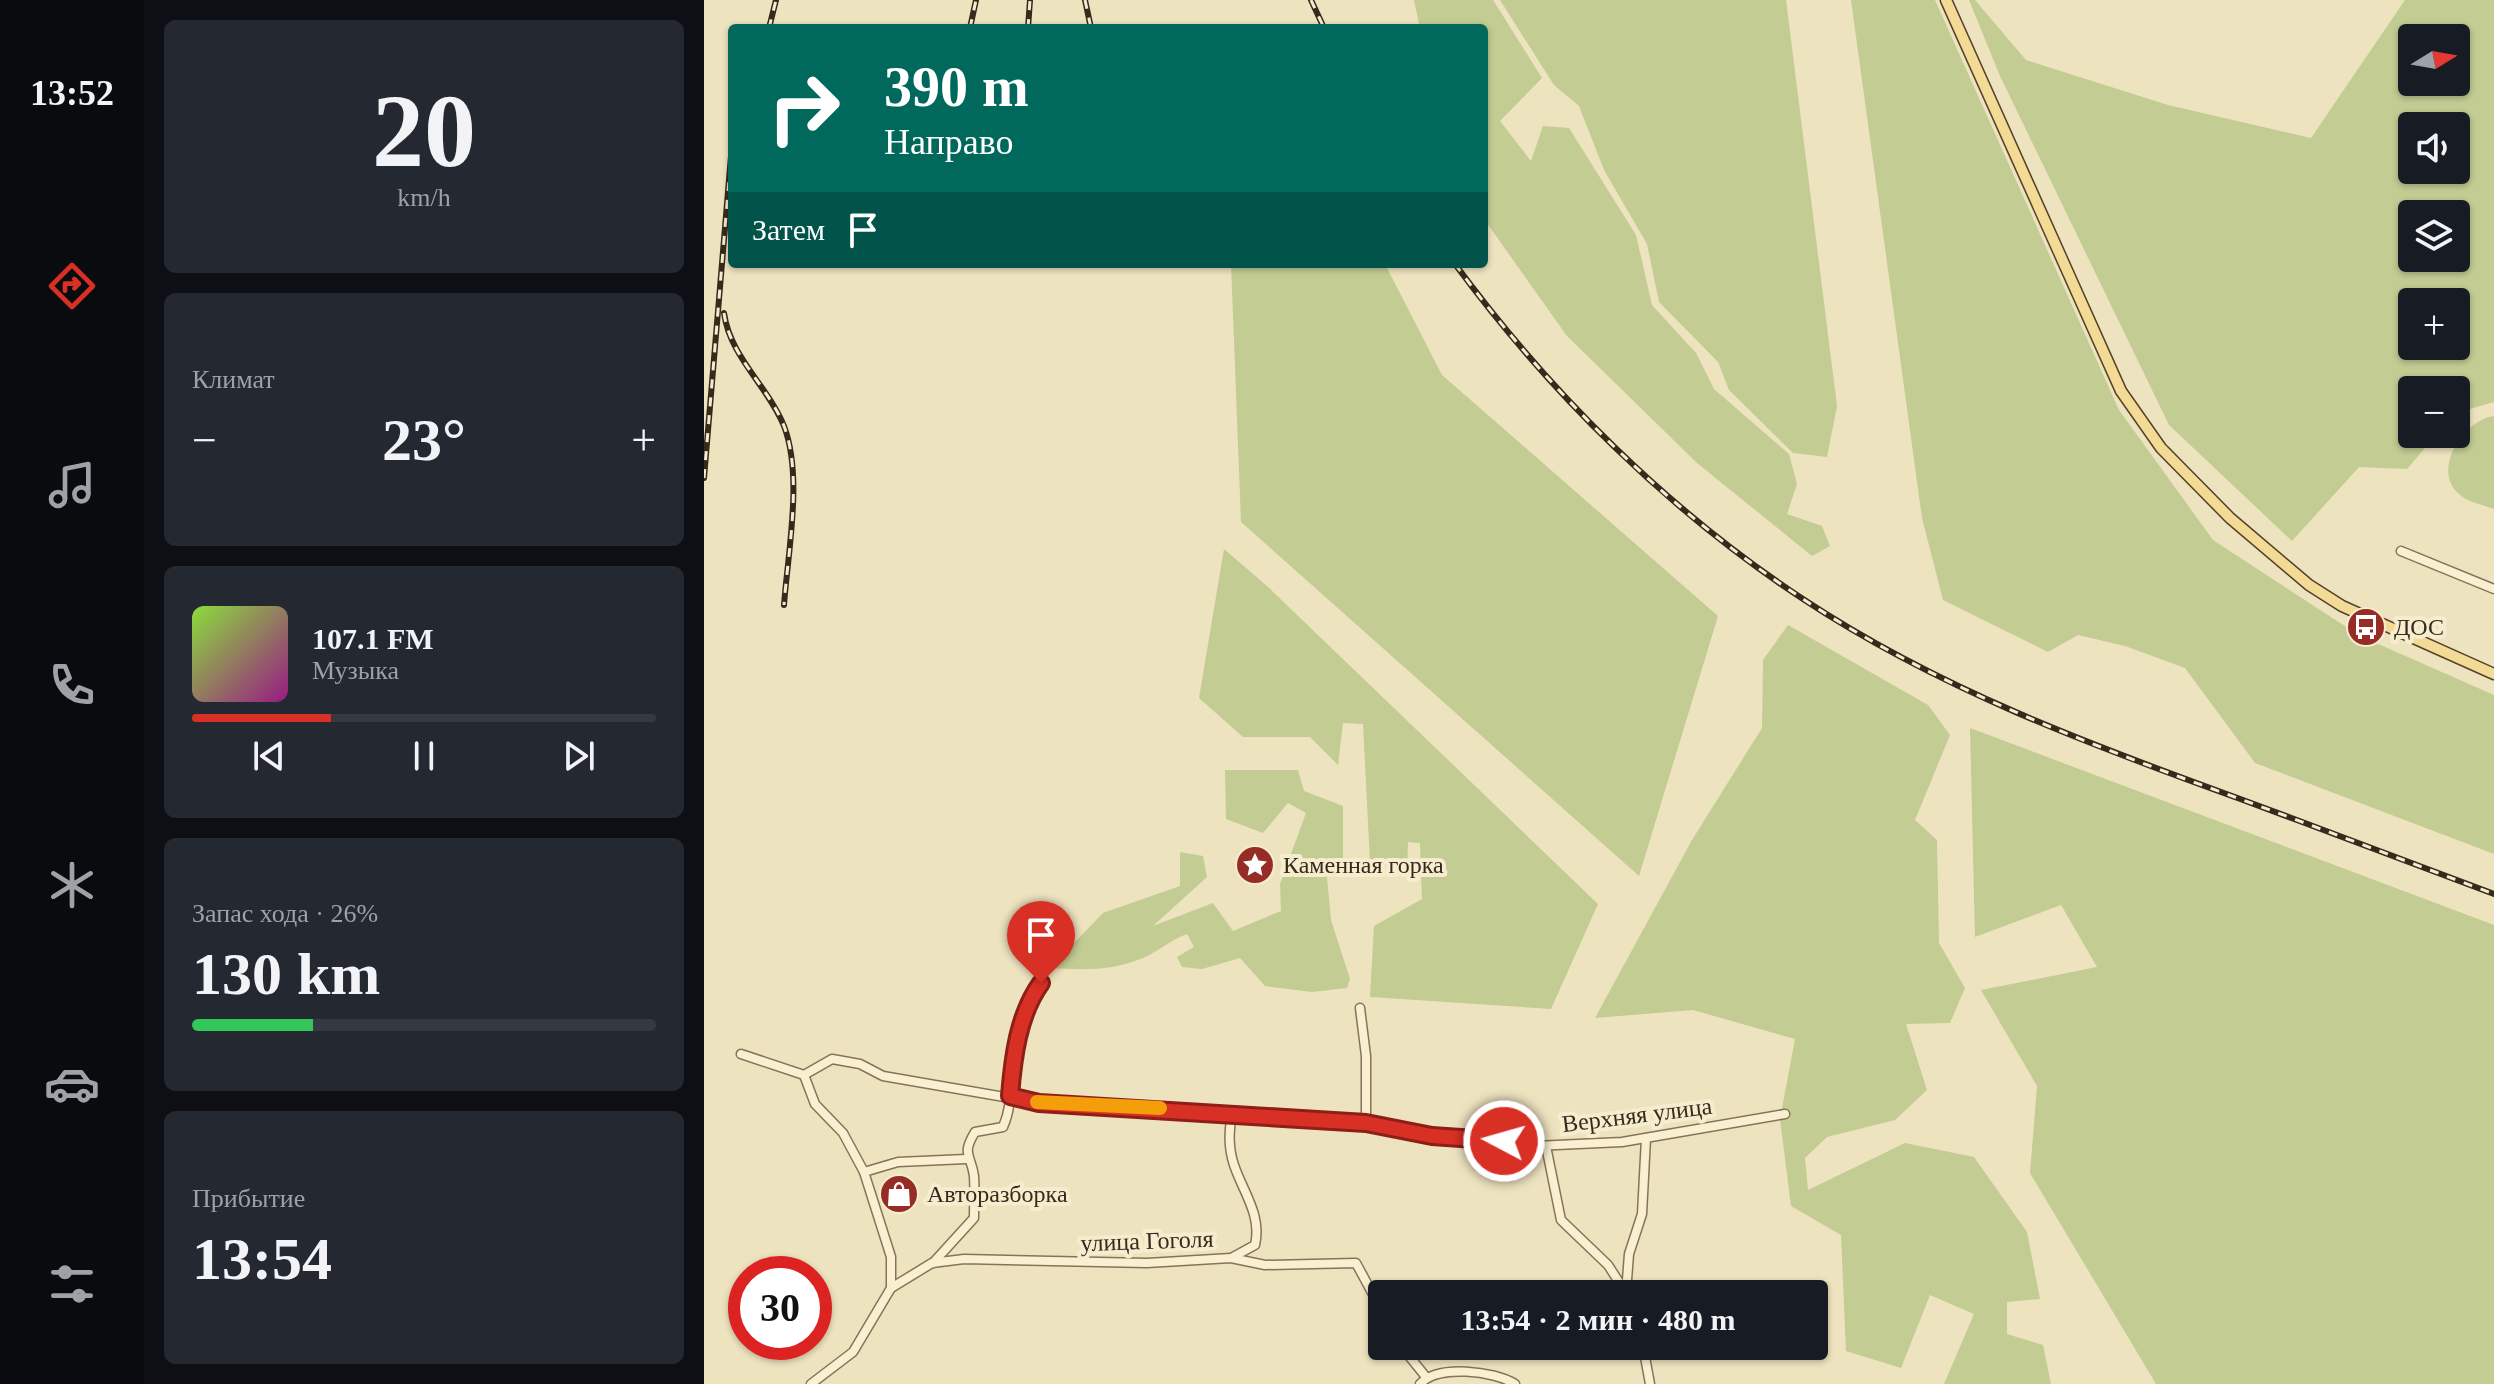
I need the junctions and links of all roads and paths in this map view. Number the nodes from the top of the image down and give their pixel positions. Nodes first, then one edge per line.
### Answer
1 (1946, 0) edge
2 (2401, 551) dead end
3 (2494, 589) edge
4 (2494, 674) edge
5 (1041, 983) dead end
6 (1360, 1008) dead end
7 (741, 1054) dead end
8 (804, 1075) junction
9 (1010, 1096) junction
10 (1232, 1113) junction
11 (1785, 1114) dead end
12 (1366, 1123) junction
13 (1646, 1138) junction
14 (1546, 1146) junction
15 (966, 1159) junction
16 (864, 1172) junction
17 (1231, 1258) junction
18 (932, 1263) junction
19 (1618, 1280) edge
20 (1627, 1280) edge
21 (1368, 1285) edge
22 (891, 1288) junction
23 (1410, 1360) edge
24 (1646, 1360) edge
25 (1423, 1381) edge
26 (811, 1384) edge
27 (1515, 1384) edge
28 (1650, 1384) edge

1 - 4 main road
2 - 3 street
5 - 9 street
6 - 12 street
7 - 8 street
8 - 9 street, Верхняя улица
8 - 16 street
9 - 10 street, Верхняя улица
9 - 15 street
10 - 12 street, Верхняя улица
10 - 17 street
11 - 13 street, Верхняя улица
12 - 14 street, Верхняя улица
13 - 14 street, Верхняя улица
13 - 20 street
14 - 19 street
15 - 16 street
15 - 18 street
16 - 22 street
17 - 18 street, улица Гоголя
17 - 21 street, улица Гоголя
18 - 22 street, улица Гоголя
22 - 26 street
23 - 25 street
24 - 28 street
25 - 27 street

